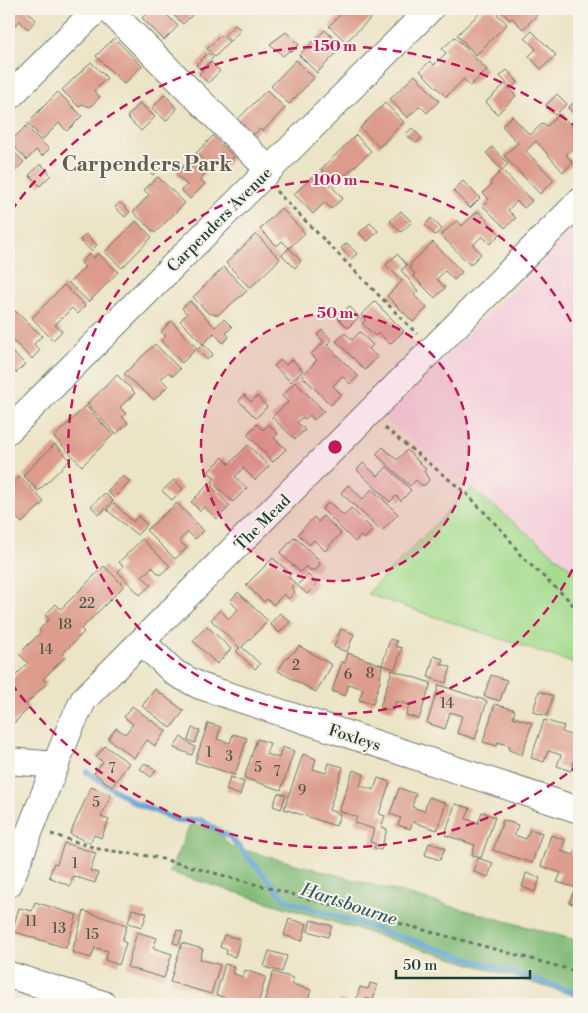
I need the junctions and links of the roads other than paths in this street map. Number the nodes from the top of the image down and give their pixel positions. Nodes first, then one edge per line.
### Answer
1 (97, 9) edge
2 (108, 9) edge
3 (430, 9) edge
4 (9, 97) edge
5 (266, 173) junction
6 (579, 202) edge
7 (9, 430) edge
8 (142, 642) junction
9 (9, 761) edge
10 (56, 765) junction
11 (579, 810) edge
12 (10, 874) edge
13 (9, 975) edge
14 (52, 996) edge
15 (103, 1004) edge

1 - 4 street
2 - 5 street
3 - 5 street, Carpenders Avenue
5 - 7 street, Carpenders Avenue
6 - 8 street, The Mead
8 - 10 street, The Mead
8 - 11 street, Foxleys
9 - 10 street
10 - 12 street, The Mead
13 - 14 street
14 - 15 street

